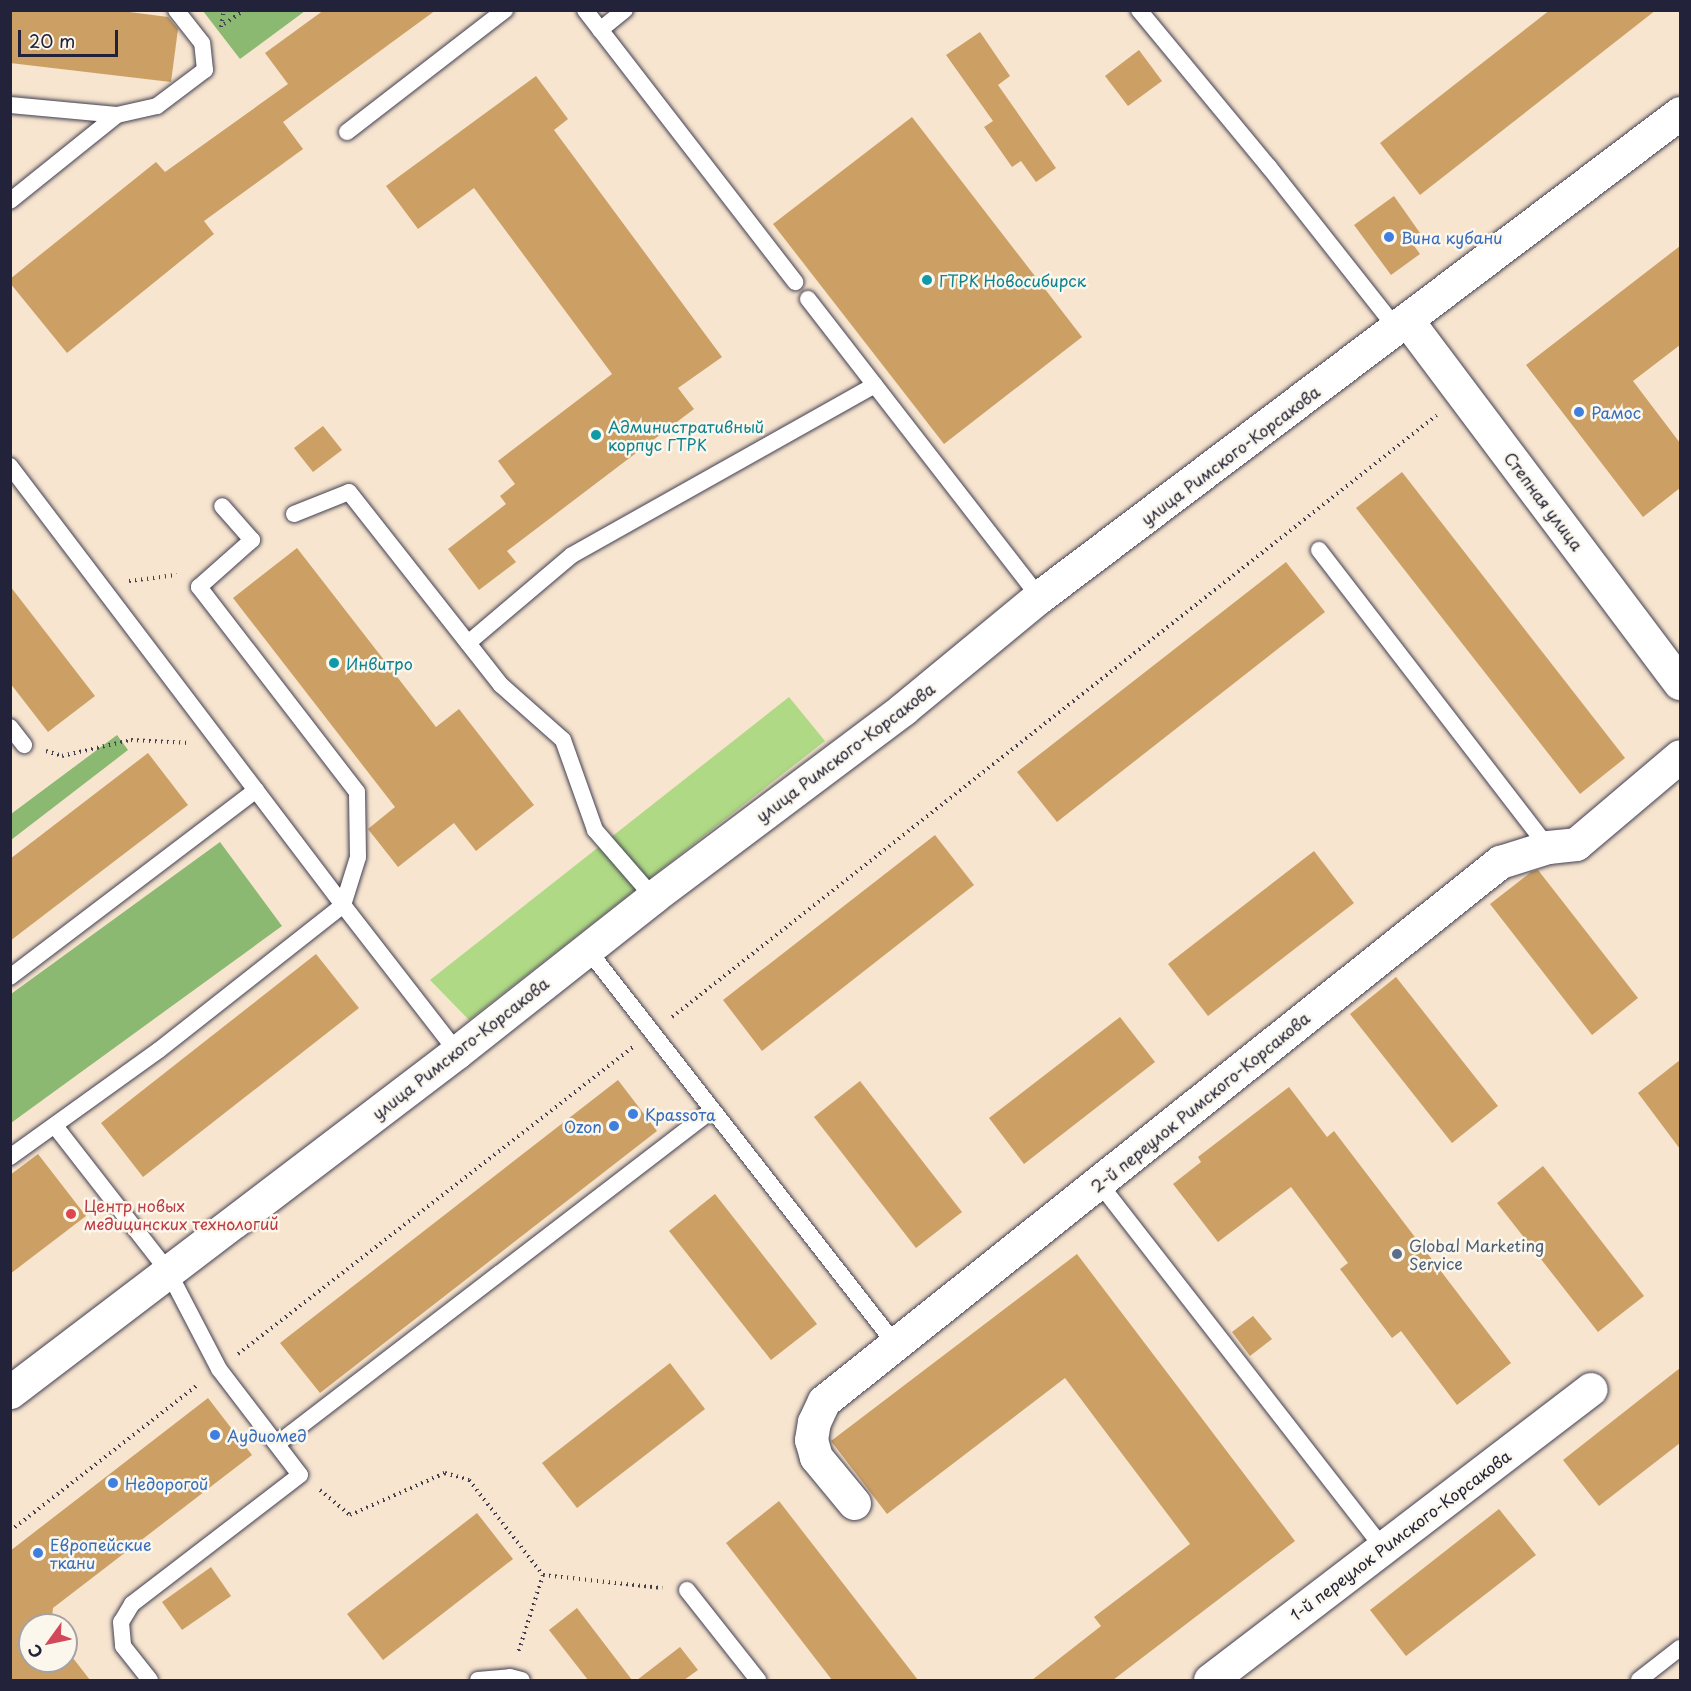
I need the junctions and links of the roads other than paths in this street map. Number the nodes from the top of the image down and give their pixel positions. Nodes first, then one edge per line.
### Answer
1 (176, 10) edge
2 (505, 10) edge
3 (585, 10) edge
4 (625, 10) edge
5 (1139, 10) edge
6 (600, 30) junction
7 (10, 105) edge
8 (1680, 112) edge
9 (117, 115) junction
10 (347, 132) dead end
11 (10, 201) edge
12 (795, 282) dead end
13 (808, 299) dead end
14 (1402, 324) junction
15 (875, 385) junction
16 (10, 466) edge
17 (222, 506) dead end
18 (294, 514) dead end
19 (1319, 550) dead end
20 (1039, 597) junction
21 (468, 643) junction
22 (1680, 683) edge
23 (10, 727) edge
24 (24, 745) road end
25 (1680, 756) edge
26 (256, 790) junction
27 (1548, 847) junction
28 (653, 897) junction
29 (344, 905) junction
30 (588, 950) junction
31 (10, 977) edge
32 (457, 1052) junction
33 (711, 1111) junction
34 (55, 1126) junction
35 (10, 1157) edge
36 (1099, 1183) junction
37 (168, 1270) junction
38 (896, 1345) junction
39 (1590, 1389) dead end
40 (10, 1392) edge
41 (277, 1444) junction
42 (854, 1503) dead end
43 (1383, 1548) junction
44 (687, 1590) road end
45 (1680, 1648) edge
46 (516, 1679) edge
47 (150, 1680) edge
48 (478, 1680) edge
49 (758, 1680) edge
50 (1210, 1680) edge
51 (1639, 1680) edge

1 - 9 lane
2 - 10 lane
3 - 6 lane
4 - 6 lane
5 - 14 lane
6 - 12 lane
7 - 9 lane
8 - 14 street, улица Римского-Корсакова
9 - 11 lane
13 - 15 lane
14 - 20 street, улица Римского-Корсакова
14 - 22 street, Степная улица
15 - 20 lane
15 - 21 lane
16 - 26 lane
17 - 29 lane
18 - 21 lane
19 - 27 lane
20 - 28 street, улица Римского-Корсакова
21 - 28 lane
23 - 24 lane
25 - 27 street, 2-й переулок Римского-Корсакова
26 - 29 lane
26 - 31 lane
27 - 36 street, 2-й переулок Римского-Корсакова
28 - 30 street, улица Римского-Корсакова
29 - 32 lane
29 - 34 lane
30 - 32 street, улица Римского-Корсакова
30 - 33 lane
32 - 37 street, улица Римского-Корсакова
33 - 38 lane
33 - 41 lane
34 - 35 lane
34 - 37 lane
36 - 38 street, 2-й переулок Римского-Корсакова
36 - 43 lane
37 - 40 street, улица Римского-Корсакова
37 - 41 lane
38 - 42 street, 2-й переулок Римского-Корсакова
39 - 43 street, 1-й переулок Римского-Корсакова
41 - 47 lane
43 - 50 street, 1-й переулок Римского-Корсакова
44 - 49 lane
45 - 51 lane
46 - 48 lane

